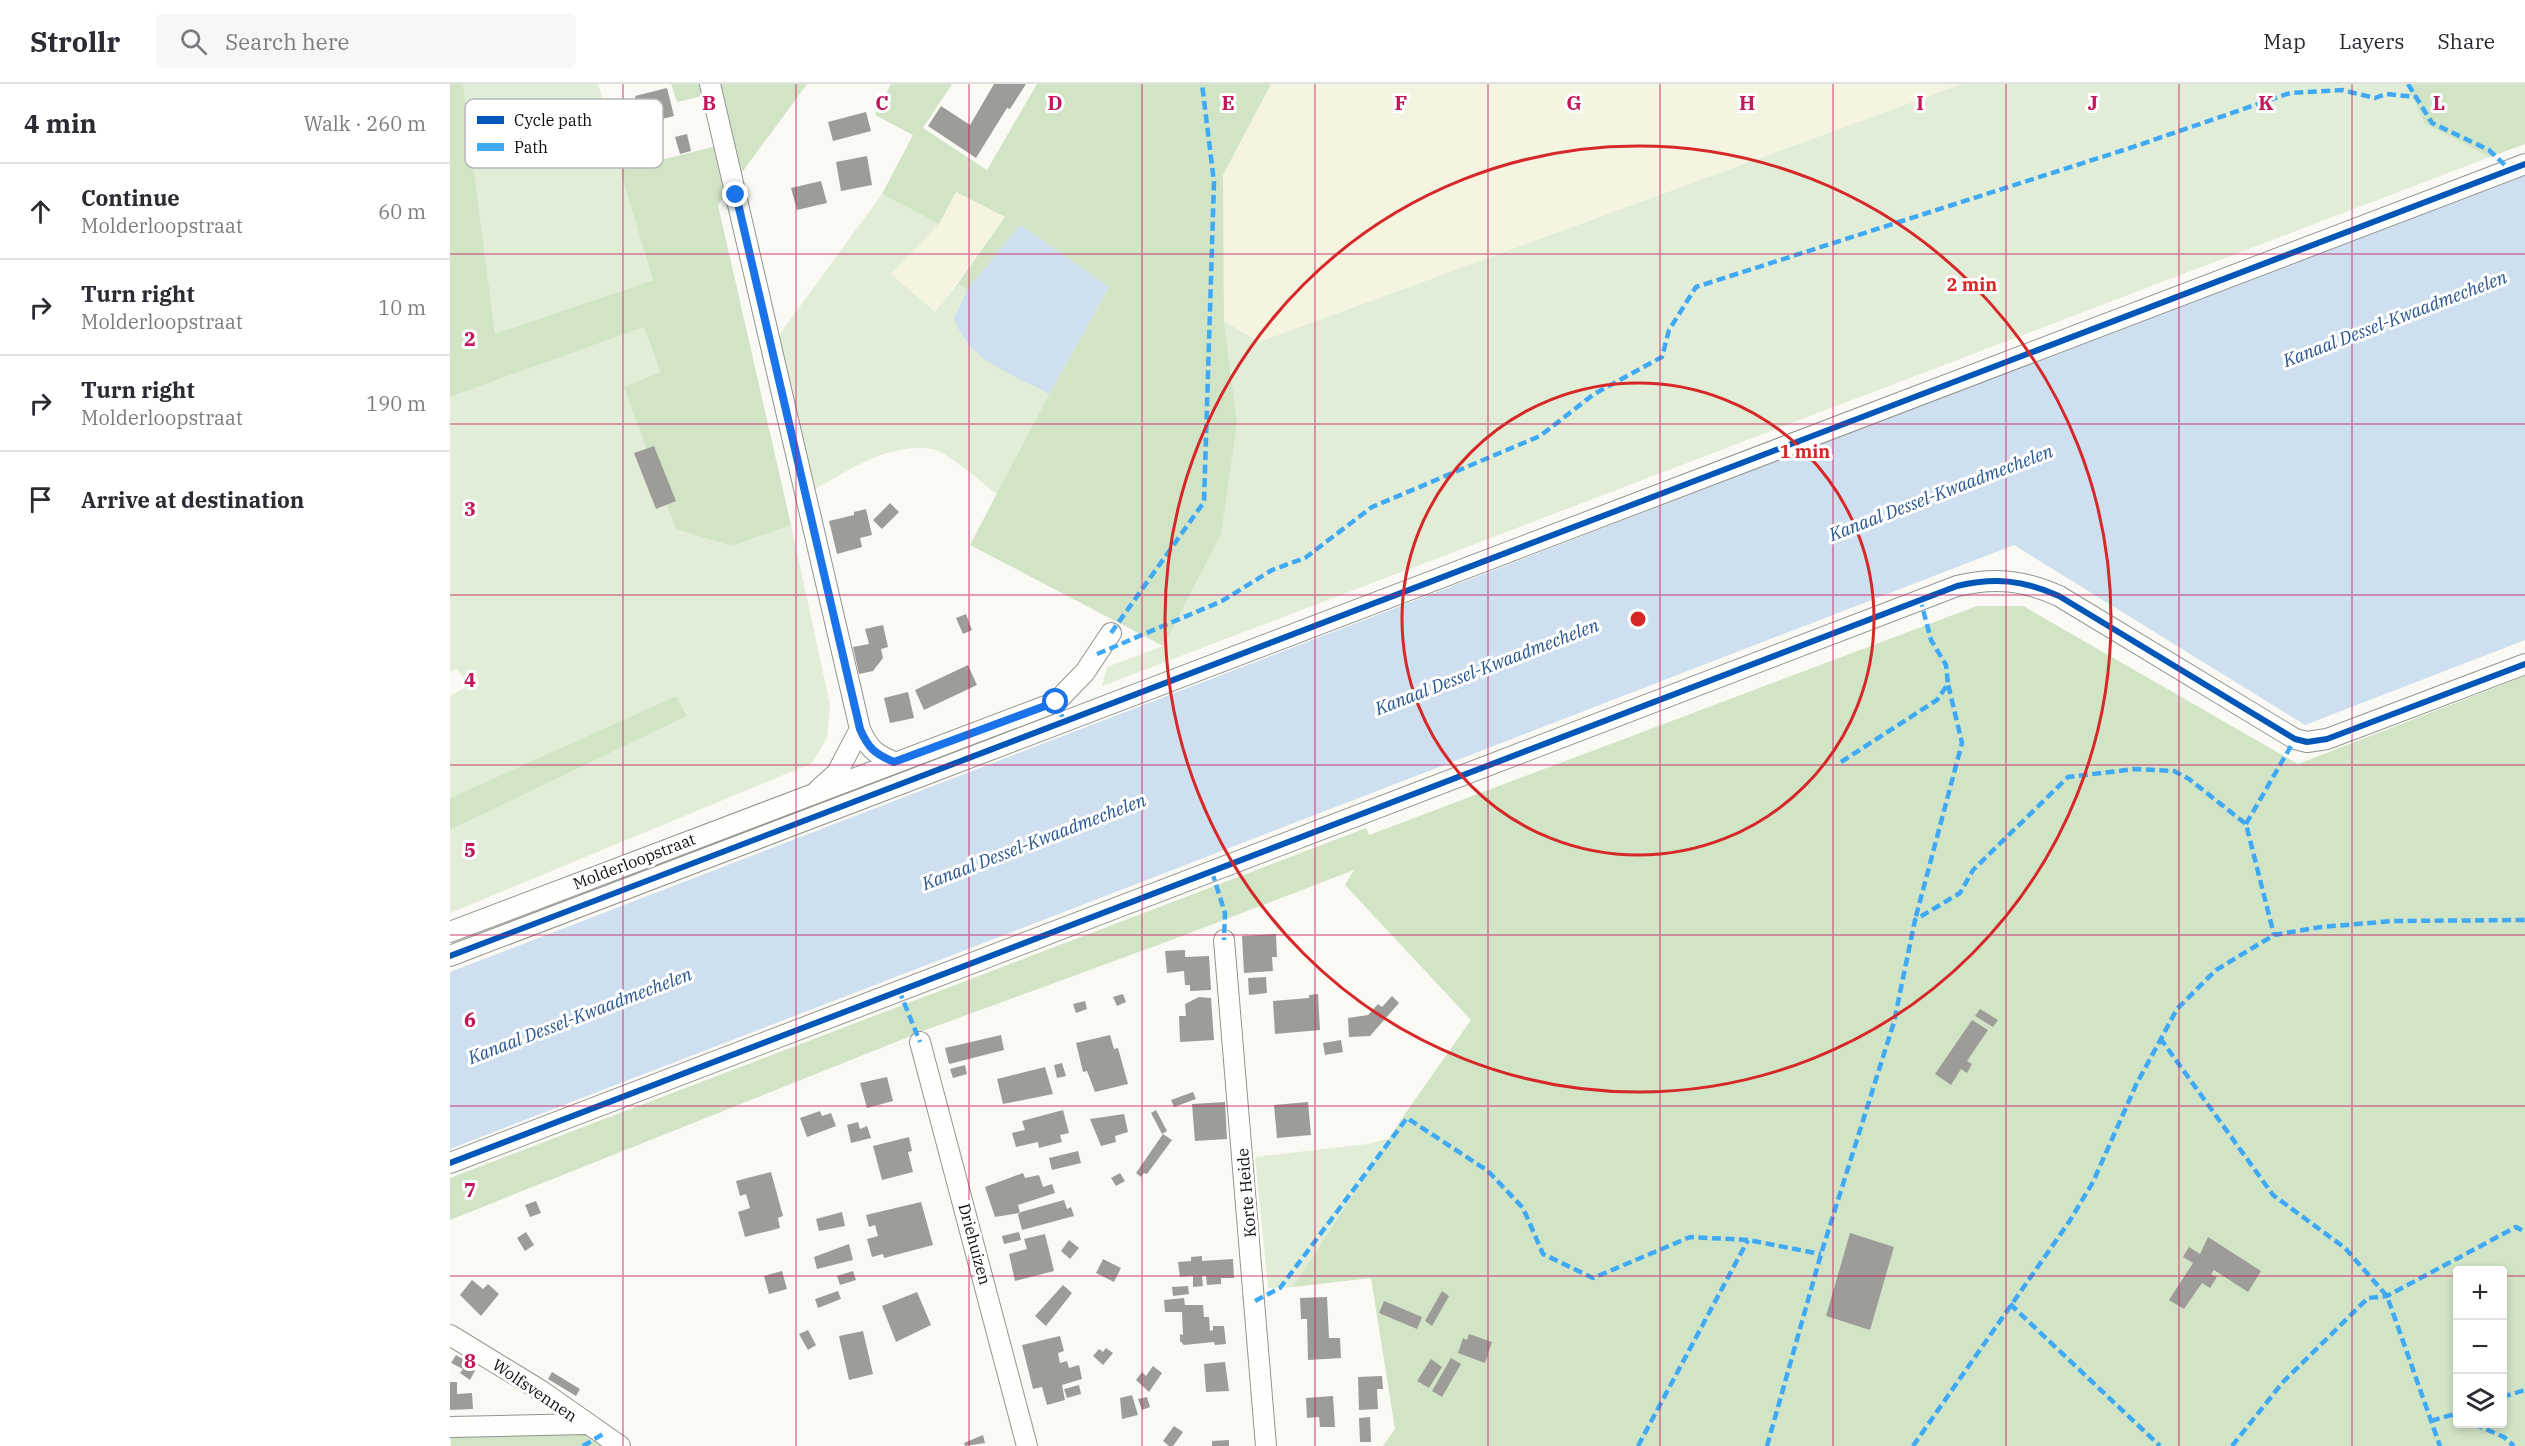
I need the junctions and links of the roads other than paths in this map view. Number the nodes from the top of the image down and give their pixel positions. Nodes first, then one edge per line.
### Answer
1 (710, 84) edge
2 (2525, 164) edge
3 (1111, 633) dead end
4 (2525, 664) edge
5 (860, 729) junction
6 (894, 762) junction
7 (818, 790) junction
8 (450, 932) edge
9 (1224, 940) dead end
10 (450, 956) edge
11 (920, 1042) dead end
12 (450, 1162) edge
13 (450, 1335) edge
14 (585, 1424) junction
15 (450, 1427) edge
16 (620, 1446) edge
17 (1027, 1446) edge
18 (1266, 1446) edge

1 - 5 street
2 - 10 street
3 - 6 street, Molderloopstraat
4 - 12 street
5 - 6 street
5 - 7 street, Molderloopstraat
6 - 7 street, Molderloopstraat
7 - 8 street, Molderloopstraat
9 - 18 street, Korte Heide
11 - 17 street, Driehuizen
13 - 14 street, Wolfsvennen
14 - 15 street
14 - 16 street, Wolfsvennen

